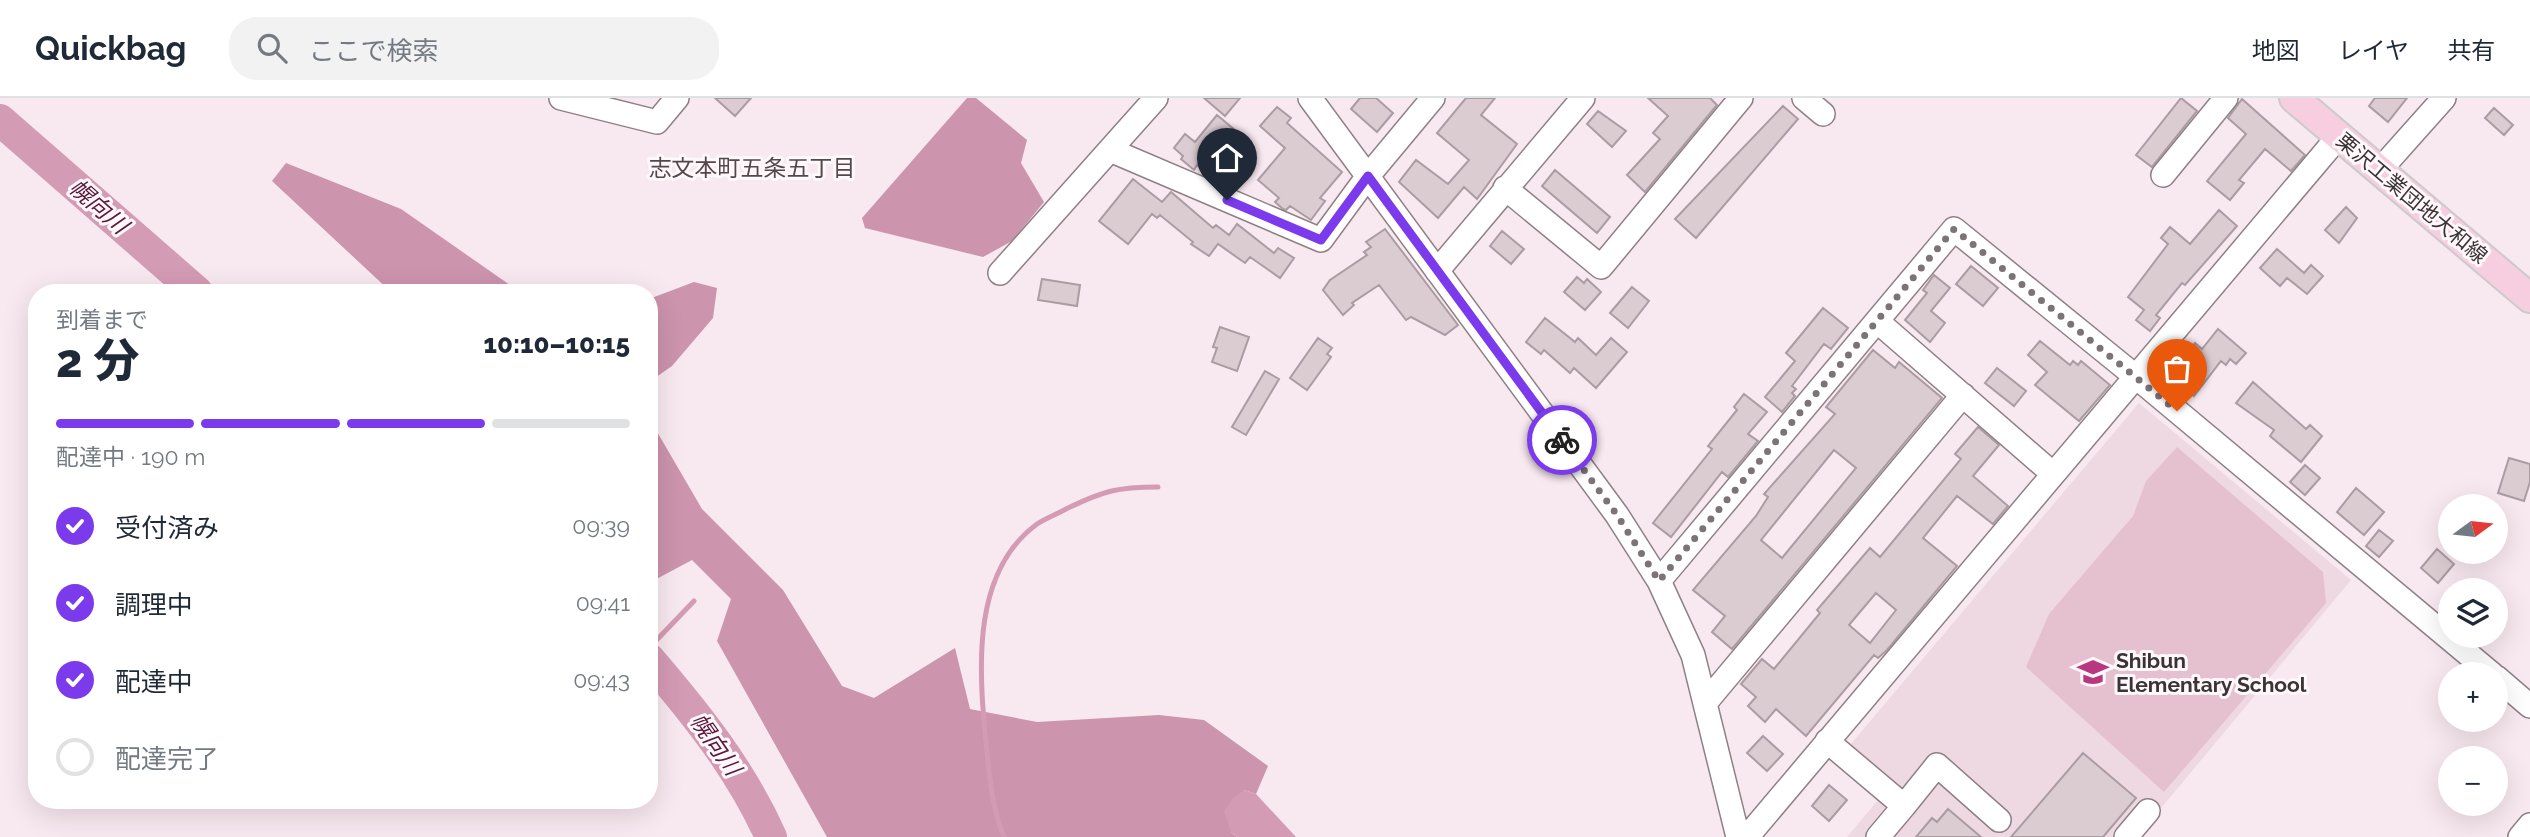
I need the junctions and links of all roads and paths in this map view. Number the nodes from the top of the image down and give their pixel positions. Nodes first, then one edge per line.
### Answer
1 (561, 98) edge
2 (677, 98) edge
3 (1156, 98) edge
4 (1310, 98) edge
5 (1433, 98) edge
6 (1583, 98) edge
7 (1741, 98) edge
8 (1804, 98) edge
9 (2226, 98) edge
10 (2294, 98) edge
11 (2444, 98) edge
12 (1823, 114) dead end
13 (2339, 136) junction
14 (1110, 150) junction
15 (2379, 171) junction
16 (2163, 175) dead end
17 (1368, 176) junction
18 (1505, 188) junction
19 (1437, 271) junction
20 (1000, 273) dead end
21 (2530, 298) edge
22 (1877, 321) junction
23 (2135, 376) junction
24 (1963, 395) junction
25 (2052, 473) junction
26 (1659, 581) junction
27 (2478, 662) edge
28 (2508, 687) edge
29 (1706, 702) junction
30 (2530, 706) edge
31 (1827, 741) junction
32 (1904, 806) junction
33 (2148, 811) dead end
34 (1999, 821) dead end
35 (2530, 825) edge
36 (1738, 837) edge
37 (1747, 837) edge
38 (1878, 837) edge
39 (2126, 837) edge
40 (2520, 837) edge

1 - 2 street
3 - 14 street
4 - 17 street
5 - 17 street
6 - 18 street
7 - 18 street
8 - 12 street
9 - 16 street
10 - 13 main road, 栗沢工業団地大和線
11 - 15 street
13 - 15 main road, 栗沢工業団地大和線
13 - 23 street
14 - 17 street
14 - 20 street
15 - 21 main road, 栗沢工業団地大和線
17 - 19 street
18 - 19 street
19 - 26 street
22 - 23 street
22 - 24 street
22 - 26 street
23 - 25 street
23 - 27 street
24 - 25 street
24 - 29 street
25 - 31 street
26 - 29 street
28 - 30 street
29 - 36 street
31 - 32 street
31 - 37 street
32 - 34 street
32 - 38 street
33 - 39 street
35 - 40 street

